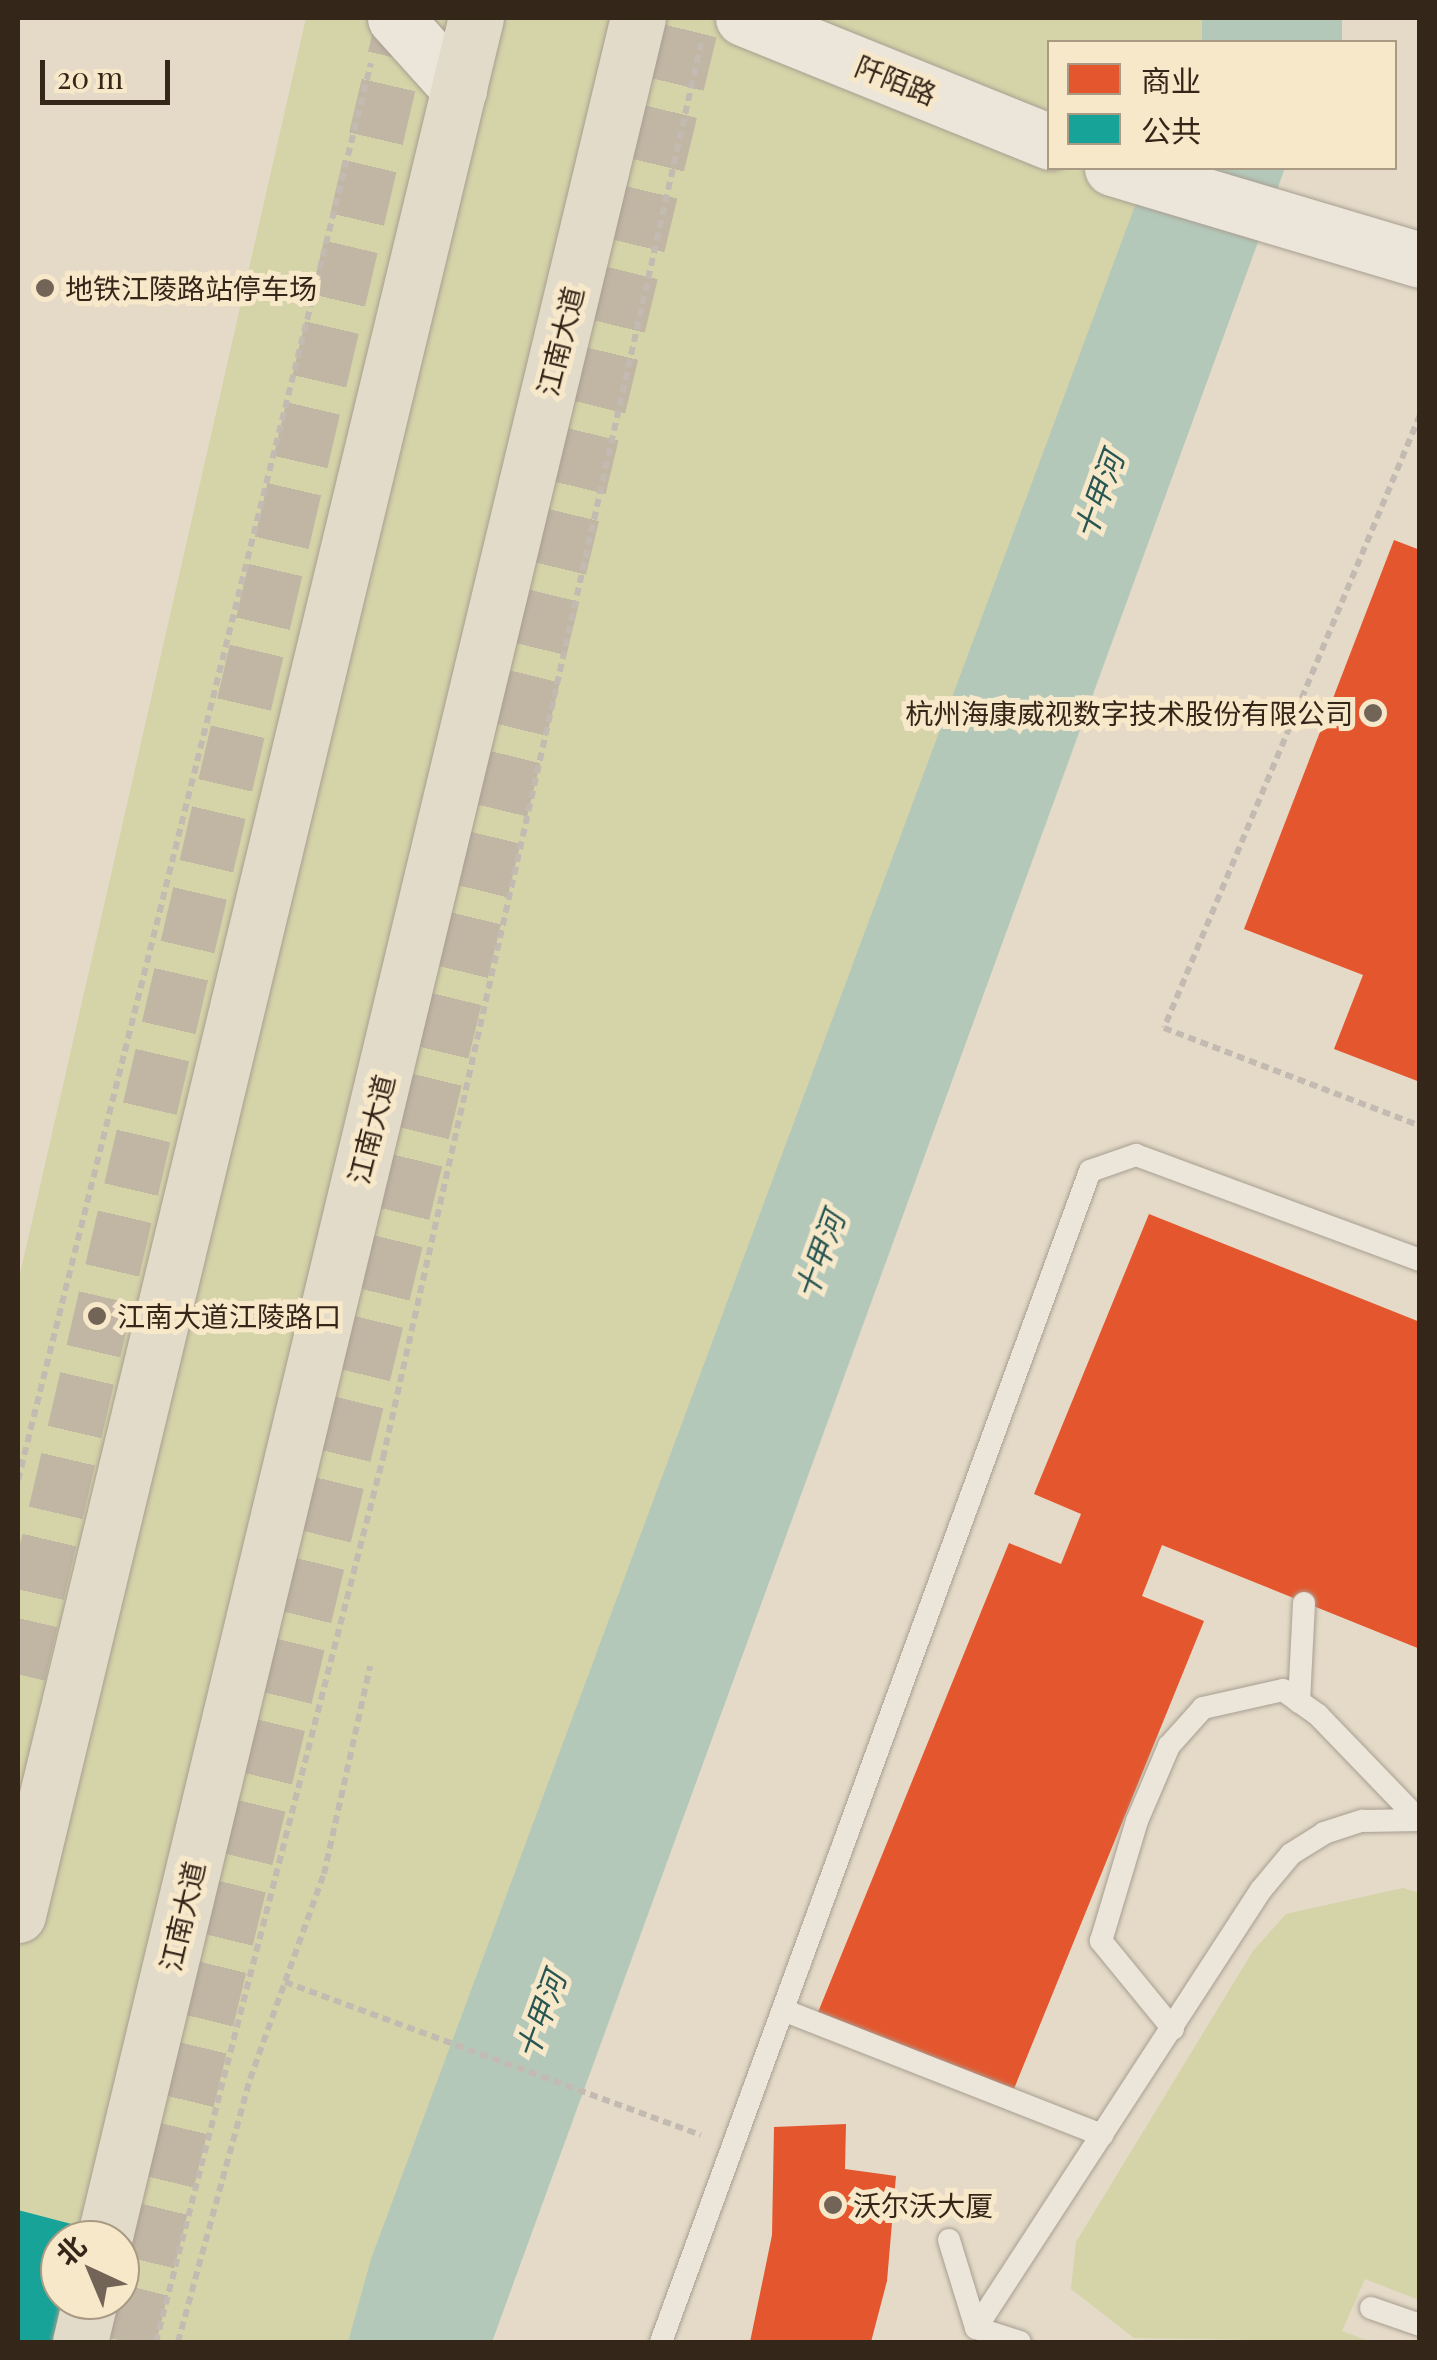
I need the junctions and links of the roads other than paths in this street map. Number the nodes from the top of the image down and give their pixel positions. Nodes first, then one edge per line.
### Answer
1 (476, 18) edge
2 (638, 18) edge
3 (723, 27) edge
4 (384, 36) edge
5 (459, 89) junction
6 (1047, 141) edge
7 (1121, 170) edge
8 (1420, 260) edge
9 (1420, 1260) edge
10 (1304, 1603) dead end
11 (1299, 1702) junction
12 (1419, 1819) edge
13 (18, 1916) edge
14 (782, 2010) junction
15 (1172, 2029) junction
16 (1102, 2135) junction
17 (109, 2220) edge
18 (949, 2240) dead end
19 (1370, 2308) dead end
20 (1420, 2325) edge
21 (976, 2328) junction
22 (662, 2342) edge
23 (1020, 2342) edge

1 - 5 main road
2 - 17 main road, 江南大道
3 - 6 street, 阡陌路
4 - 5 street
5 - 13 main road
7 - 8 street
9 - 14 lane
10 - 11 lane
11 - 12 lane
11 - 15 lane
12 - 15 lane
14 - 16 lane
14 - 22 lane
15 - 16 lane
16 - 21 lane
18 - 21 lane
19 - 20 lane
21 - 23 lane

